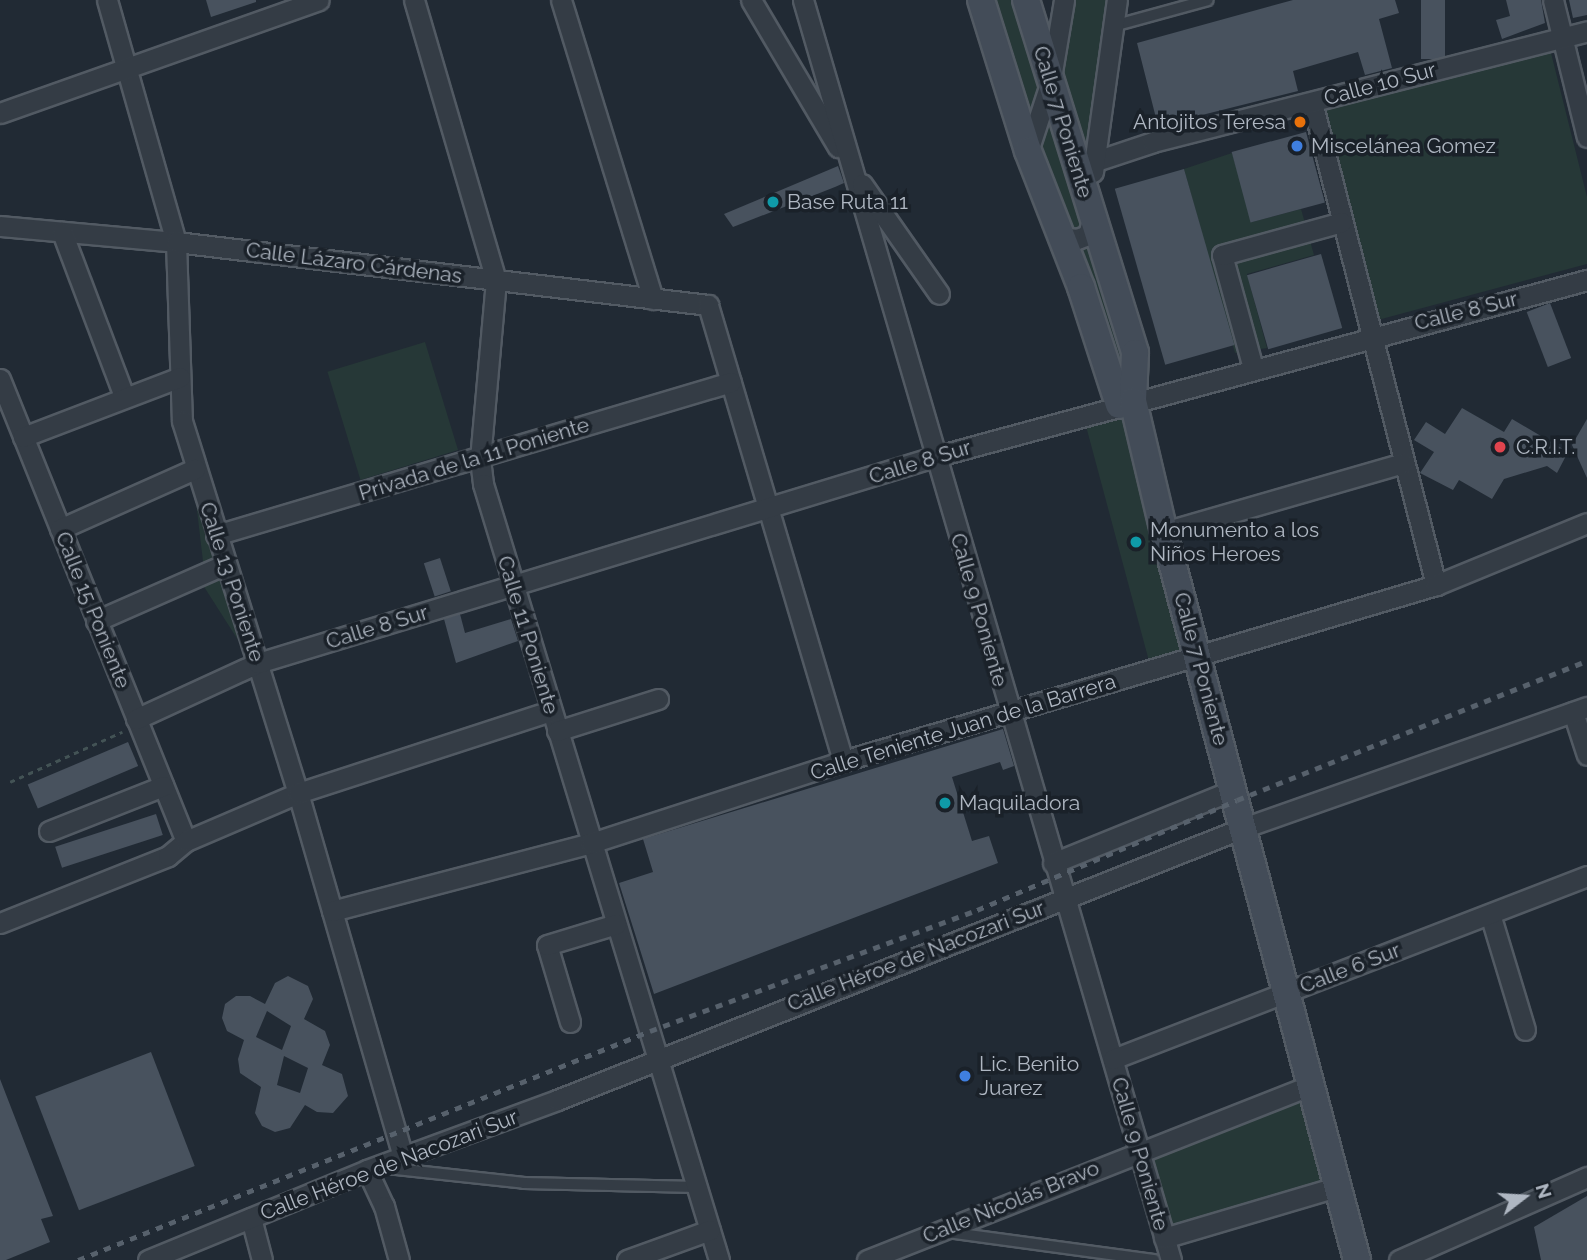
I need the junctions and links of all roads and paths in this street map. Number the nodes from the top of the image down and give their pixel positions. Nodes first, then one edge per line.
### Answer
1 (107, 0) edge
2 (319, 0) edge
3 (414, 0) edge
4 (561, 0) edge
5 (751, 0) edge
6 (803, 0) edge
7 (981, 0) edge
8 (1026, 0) edge
9 (1064, 0) edge
10 (1117, 0) edge
11 (1208, 0) edge
12 (1553, 0) edge
13 (1112, 26) junction
14 (1587, 31) edge
15 (1563, 37) junction
16 (127, 70) junction
17 (1050, 84) junction
18 (1312, 102) junction
19 (0, 113) edge
20 (1587, 137) edge
21 (1028, 151) junction
22 (1093, 162) junction
23 (854, 172) junction
24 (1342, 222) junction
25 (1094, 223) junction
26 (0, 226) edge
27 (62, 232) junction
28 (1058, 237) junction
29 (176, 242) junction
30 (496, 280) junction
31 (1587, 280) edge
32 (939, 294) dead end
33 (653, 299) junction
34 (1370, 335) junction
35 (1253, 368) junction
36 (180, 377) junction
37 (0, 379) edge
38 (731, 382) junction
39 (124, 396) junction
40 (1126, 403) junction
41 (8, 421) edge
42 (23, 437) junction
43 (934, 457) junction
44 (480, 459) junction
45 (1403, 463) junction
46 (195, 469) junction
47 (769, 508) junction
48 (1587, 523) edge
49 (61, 529) junction
50 (1164, 532) junction
51 (216, 535) junction
52 (226, 564) junction
53 (513, 585) junction
54 (1436, 585) junction
55 (96, 621) junction
56 (1199, 656) junction
57 (258, 663) junction
58 (658, 699) dead end
59 (1580, 710) edge
60 (1010, 713) junction
61 (554, 721) junction
62 (137, 722) junction
63 (1587, 755) edge
64 (844, 761) junction
65 (10, 782) dead end
66 (163, 786) junction
67 (1233, 790) junction
68 (298, 793) junction
69 (1244, 828) junction
70 (50, 831) dead end
71 (186, 841) junction
72 (591, 843) junction
73 (1053, 863) junction
74 (1587, 876) edge
75 (1064, 898) junction
76 (332, 911) junction
77 (1490, 914) junction
78 (0, 923) edge
79 (616, 924) junction
80 (1289, 992) junction
81 (570, 1022) dead end
82 (1525, 1030) dead end
83 (659, 1057) junction
84 (1113, 1059) junction
85 (1312, 1085) junction
86 (1139, 1150) junction
87 (403, 1156) junction
88 (371, 1168) junction
89 (1587, 1177) edge
90 (1340, 1186) junction
91 (697, 1187) junction
92 (251, 1218) junction
93 (710, 1230) junction
94 (943, 1230) junction
95 (1164, 1238) junction
96 (148, 1260) edge
97 (262, 1260) edge
98 (398, 1260) edge
99 (627, 1260) edge
100 (719, 1260) edge
101 (867, 1260) edge
102 (1154, 1260) edge
103 (1171, 1260) edge
104 (1356, 1260) edge
105 (1399, 1260) edge

1 - 16 street, Calle 13 Poniente
2 - 16 street
3 - 30 street, Calle 11 Poniente
4 - 33 street
5 - 23 street
6 - 23 street, Calle 9 Poniente
7 - 21 main road, Calle 7 Poniente
8 - 17 main road, Calle 7 Poniente
9 - 17 street
10 - 13 street
11 - 13 lane
12 - 15 street
13 - 22 street
14 - 15 street, Calle 10 Sur
15 - 18 street, Calle 10 Sur
15 - 20 street
16 - 19 street
16 - 29 street, Calle 13 Poniente
17 - 21 street
17 - 25 main road, Calle 7 Poniente
18 - 22 street, Calle 10 Sur
18 - 24 street
21 - 28 main road, Calle 7 Poniente
22 - 25 street
23 - 32 street
23 - 43 street, Calle 9 Poniente
24 - 34 street
24 - 35 street
25 - 28 street
25 - 40 main road, Calle 7 Poniente
26 - 27 street, Calle Lázaro Cárdenas
27 - 29 street, Calle Lázaro Cárdenas
27 - 39 street
28 - 40 main road, Calle 7 Poniente
29 - 30 street, Calle Lázaro Cárdenas
29 - 36 street, Calle 13 Poniente
30 - 33 street, Calle Lázaro Cárdenas
30 - 44 street, Calle 11 Poniente
31 - 34 street, Calle 8 Sur
33 - 38 street, Calle Lázaro Cárdenas
34 - 35 street, Calle 8 Sur
34 - 45 street
35 - 40 street, Calle 8 Sur
36 - 39 street
36 - 46 street, Calle 13 Poniente
37 - 41 street, Calle 15 Poniente
38 - 44 street, Privada de la 11 Poniente
38 - 47 street
39 - 42 street
40 - 43 street, Calle 8 Sur
40 - 50 main road, Calle 7 Poniente
41 - 42 street, Calle 15 Poniente
42 - 49 street, Calle 15 Poniente
43 - 47 street, Calle 8 Sur
43 - 60 street, Calle 9 Poniente
44 - 51 street, Privada de la 11 Poniente
44 - 53 street, Calle 11 Poniente
45 - 50 street
45 - 54 street
46 - 49 street
46 - 51 street, Calle 13 Poniente
47 - 53 street, Calle 8 Sur
47 - 64 street
48 - 54 street, Calle Teniente Juan de la Barrera
49 - 55 street, Calle 15 Poniente
50 - 56 main road, Calle 7 Poniente
51 - 52 street, Calle 13 Poniente
52 - 55 street
52 - 57 street, Calle 13 Poniente
53 - 57 street, Calle 8 Sur
53 - 61 street, Calle 11 Poniente
54 - 56 street, Calle Teniente Juan de la Barrera
55 - 62 street, Calle 15 Poniente
56 - 60 street, Calle Teniente Juan de la Barrera
56 - 67 main road, Calle 7 Poniente
57 - 62 street, Calle 8 Sur
57 - 68 street, Calle 13 Poniente
58 - 61 street
59 - 63 street
59 - 69 street, Calle Héroe de Nacozari Sur
60 - 64 street, Calle Teniente Juan de la Barrera
60 - 73 street, Calle 9 Poniente
61 - 68 street
61 - 72 street, Calle 11 Poniente
62 - 65 path
62 - 66 street, Calle 15 Poniente
64 - 72 street, Calle Teniente Juan de la Barrera
66 - 70 street
66 - 71 street, Calle 15 Poniente
67 - 69 main road, Calle 7 Poniente
67 - 73 street
68 - 71 street
68 - 76 street, Calle 13 Poniente
69 - 75 street, Calle Héroe de Nacozari Sur
69 - 80 main road, Calle 7 Poniente
71 - 78 street
72 - 76 street, Calle Teniente Juan de la Barrera
72 - 79 street, Calle 11 Poniente
73 - 75 street, Calle 9 Poniente
74 - 77 street, Calle 6 Sur
75 - 83 street, Calle Héroe de Nacozari Sur
75 - 84 street, Calle 9 Poniente
76 - 87 street, Calle 13 Poniente
77 - 80 street, Calle 6 Sur
77 - 82 street
79 - 81 street
79 - 83 street, Calle 11 Poniente
80 - 84 street, Calle 6 Sur
80 - 85 main road, Calle 7 Poniente
83 - 87 street, Calle Héroe de Nacozari Sur
83 - 91 street, Calle 11 Poniente
84 - 86 street, Calle 9 Poniente
85 - 86 street, Calle Nicolás Bravo
85 - 90 main road, Calle 7 Poniente
86 - 94 street, Calle Nicolás Bravo
86 - 95 street, Calle 9 Poniente
87 - 88 street, Calle Héroe de Nacozari Sur
88 - 91 lane
88 - 92 street, Calle Héroe de Nacozari Sur
88 - 98 street
89 - 105 street
90 - 95 street
90 - 104 main road, Calle 7 Poniente
91 - 93 street, Calle 11 Poniente
92 - 96 street, Calle Héroe de Nacozari Sur
92 - 97 street
93 - 99 street
93 - 100 street, Calle 11 Poniente
94 - 101 street, Calle Nicolás Bravo
94 - 102 lane
95 - 103 street, Calle 9 Poniente

